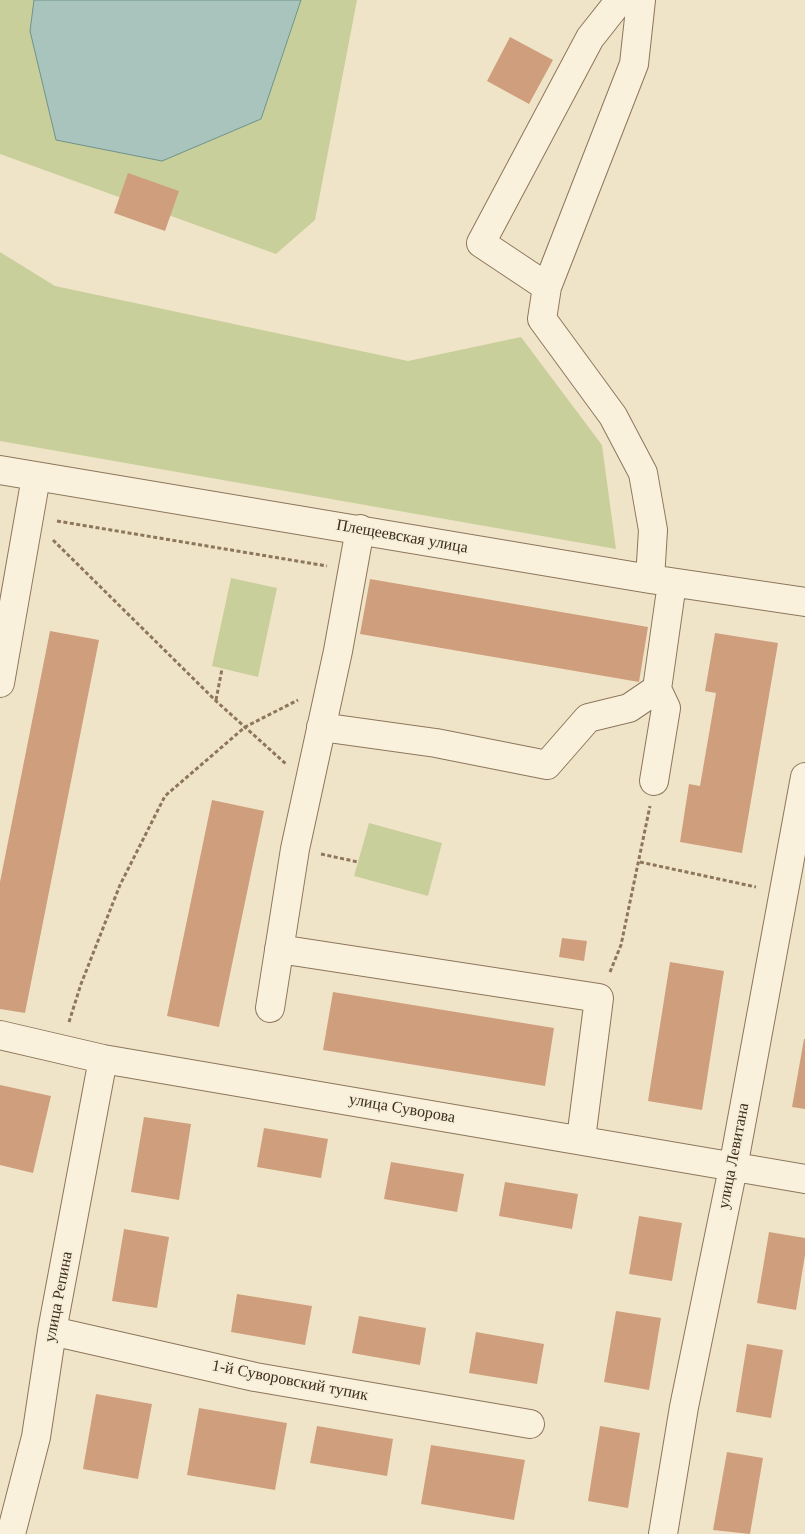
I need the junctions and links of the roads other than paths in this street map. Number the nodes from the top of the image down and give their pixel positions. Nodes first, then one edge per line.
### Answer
1 (620, 0) edge
2 (641, 0) edge
3 (547, 287) junction
4 (0, 470) edge
5 (36, 477) junction
6 (360, 529) junction
7 (661, 581) junction
8 (805, 602) edge
9 (0, 683) edge
10 (657, 689) junction
11 (321, 727) junction
12 (805, 777) edge
13 (654, 781) road end
14 (792, 881) edge
15 (279, 950) junction
16 (270, 1008) dead end
17 (0, 1035) edge
18 (103, 1058) junction
19 (581, 1139) junction
20 (732, 1168) junction
21 (805, 1179) edge
22 (52, 1331) junction
23 (530, 1424) dead end
24 (11, 1534) edge
25 (663, 1534) edge

1 - 3 street
2 - 3 street
3 - 7 street
4 - 5 street, Плещеевская улица
5 - 6 street, Плещеевская улица
5 - 9 street
6 - 7 street, Плещеевская улица
6 - 11 street
7 - 8 street, Плещеевская улица
7 - 10 street
10 - 11 street
10 - 13 street
11 - 15 street
12 - 14 street, улица Левитана
14 - 20 street, улица Левитана
15 - 16 street
15 - 19 street
17 - 18 street, улица Суворова
18 - 19 street, улица Суворова
18 - 22 street, улица Репина
19 - 20 street, улица Суворова
20 - 21 street, улица Суворова
20 - 25 street, улица Левитана
22 - 23 street, 1-й Суворовский тупик
22 - 24 street, улица Репина

